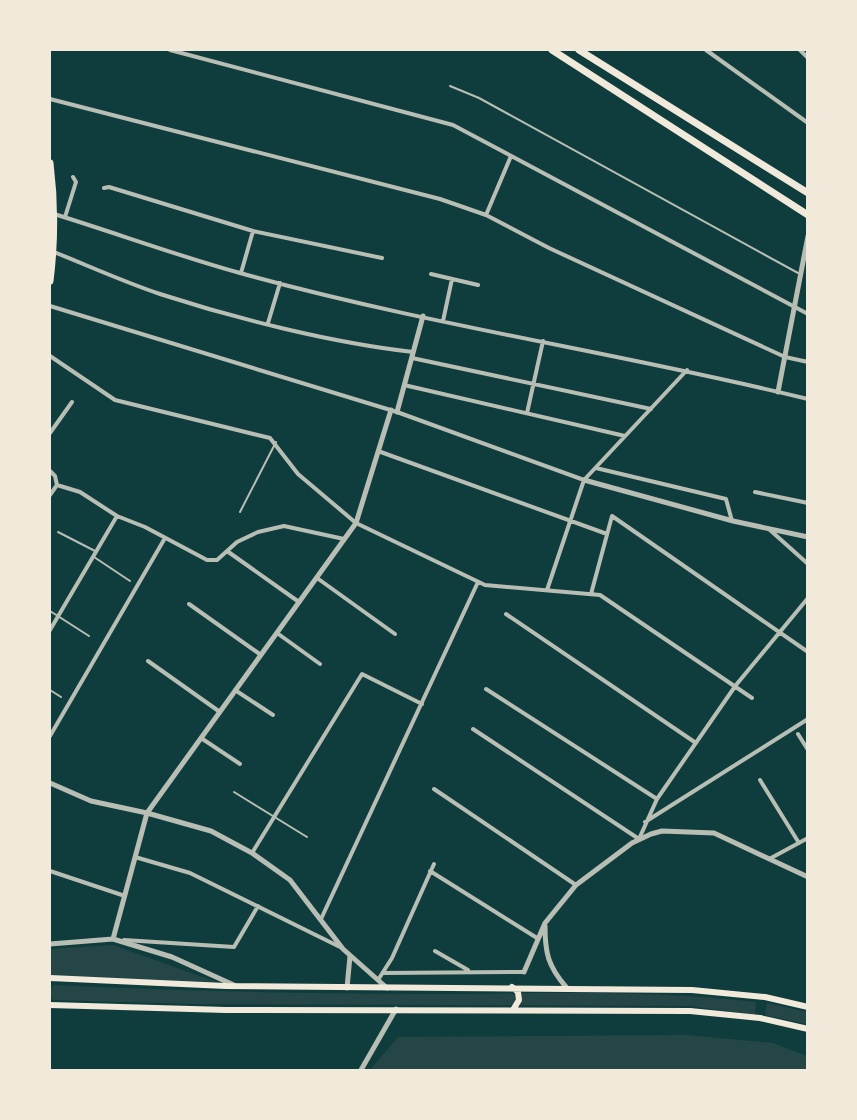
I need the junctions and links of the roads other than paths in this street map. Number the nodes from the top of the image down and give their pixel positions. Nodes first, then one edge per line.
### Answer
1 (170, 50) edge
2 (552, 50) edge
3 (579, 50) edge
4 (706, 50) edge
5 (800, 50) edge
6 (807, 58) edge
7 (450, 86) dead end
8 (50, 99) edge
9 (807, 123) edge
10 (512, 156) junction
11 (50, 163) edge
12 (74, 178) dead end
13 (104, 188) dead end
14 (807, 193) edge
15 (54, 214) junction
16 (486, 214) junction
17 (807, 215) edge
18 (65, 217) junction
19 (253, 231) junction
20 (807, 236) edge
21 (54, 252) junction
22 (382, 258) dead end
23 (241, 273) junction
24 (431, 274) dead end
25 (801, 274) junction
26 (452, 279) junction
27 (50, 281) edge
28 (280, 282) junction
29 (478, 285) dead end
30 (50, 306) edge
31 (795, 306) junction
32 (807, 314) edge
33 (423, 316) junction
34 (443, 321) junction
35 (267, 323) junction
36 (543, 341) junction
37 (412, 355) junction
38 (50, 356) edge
39 (785, 357) junction
40 (807, 362) edge
41 (687, 370) junction
42 (533, 384) junction
43 (404, 385) junction
44 (778, 392) junction
45 (807, 399) edge
46 (72, 402) dead end
47 (651, 409) junction
48 (394, 411) junction
49 (527, 414) junction
50 (50, 433) edge
51 (625, 436) junction
52 (276, 442) junction
53 (378, 452) junction
54 (596, 468) junction
55 (50, 471) edge
56 (584, 480) junction
57 (57, 485) junction
58 (755, 492) dead end
59 (50, 495) edge
60 (807, 503) edge
61 (240, 512) dead end
62 (117, 516) junction
63 (568, 520) junction
64 (733, 522) junction
65 (356, 523) junction
66 (770, 530) junction
67 (58, 532) dead end
68 (607, 534) junction
69 (807, 537) edge
70 (165, 538) junction
71 (345, 539) junction
72 (227, 551) junction
73 (98, 552) junction
74 (94, 557) junction
75 (807, 564) edge
76 (317, 578) junction
77 (130, 581) dead end
78 (478, 582) junction
79 (547, 590) junction
80 (591, 594) junction
81 (807, 598) edge
82 (299, 602) junction
83 (189, 604) dead end
84 (50, 610) edge
85 (506, 614) dead end
86 (58, 616) junction
87 (50, 630) edge
88 (780, 632) junction
89 (277, 633) junction
90 (395, 634) dead end
91 (89, 636) dead end
92 (807, 652) edge
93 (261, 655) junction
94 (148, 661) dead end
95 (320, 664) dead end
96 (736, 685) junction
97 (486, 689) dead end
98 (50, 690) edge
99 (236, 690) junction
100 (61, 697) dead end
101 (752, 698) dead end
102 (422, 704) junction
103 (220, 712) junction
104 (273, 715) dead end
105 (807, 719) edge
106 (472, 729) dead end
107 (798, 734) dead end
108 (50, 736) edge
109 (201, 738) junction
110 (696, 743) junction
111 (807, 750) edge
112 (240, 764) dead end
113 (760, 780) dead end
114 (50, 783) edge
115 (434, 789) dead end
116 (234, 792) dead end
117 (657, 799) junction
118 (147, 813) junction
119 (274, 818) junction
120 (644, 822) junction
121 (307, 837) dead end
122 (807, 838) edge
123 (639, 839) junction
124 (799, 843) junction
125 (252, 853) junction
126 (135, 856) junction
127 (771, 858) junction
128 (434, 864) dead end
129 (50, 871) edge
130 (430, 871) junction
131 (807, 877) edge
132 (576, 885) junction
133 (125, 896) junction
134 (258, 906) junction
135 (321, 919) junction
136 (545, 923) junction
137 (537, 938) junction
138 (113, 939) junction
139 (50, 944) edge
140 (343, 949) junction
141 (435, 951) dead end
142 (350, 956) junction
143 (469, 971) junction
144 (524, 972) joint
145 (383, 973) junction
146 (50, 978) edge
147 (378, 980) junction
148 (237, 986) junction
149 (512, 987) junction
150 (566, 987) junction
151 (347, 988) junction
152 (387, 988) junction
153 (50, 1005) edge
154 (807, 1007) edge
155 (396, 1009) junction
156 (513, 1010) junction
157 (807, 1029) edge
158 (361, 1071) edge

1 - 10 street
2 - 17 main road
3 - 14 main road
4 - 9 street
5 - 6 street
7 - 25 lane
8 - 16 street
10 - 16 street
10 - 31 street
11 - 15 main road
12 - 18 street
13 - 19 street
15 - 18 street
15 - 21 main road
16 - 39 street
18 - 23 street
19 - 22 street
19 - 23 street
20 - 25 street
21 - 27 main road
21 - 35 street
23 - 28 street
24 - 26 street
25 - 31 street
26 - 29 street
26 - 34 street
28 - 33 street
28 - 35 street
30 - 48 street
31 - 32 street
31 - 39 street
33 - 34 street
33 - 37 street
34 - 36 street
35 - 37 street
36 - 41 street
36 - 42 street
37 - 42 street
37 - 43 street
38 - 52 street
39 - 40 street
39 - 44 street
41 - 44 street
41 - 47 street
42 - 47 street
42 - 49 street
43 - 48 street
43 - 49 street
44 - 45 street
46 - 50 street
47 - 51 street
48 - 53 street
48 - 56 street
49 - 51 street
51 - 54 street
52 - 61 lane
52 - 65 street
53 - 63 street
53 - 65 street
54 - 56 street
54 - 64 street
55 - 57 street
56 - 63 street
56 - 64 street
57 - 59 street
57 - 62 street
58 - 60 street
62 - 70 street
62 - 73 street
63 - 68 street
63 - 79 street
64 - 66 street
65 - 71 street
65 - 78 street
66 - 69 street
66 - 75 street
67 - 73 lane
68 - 80 street
68 - 88 street
70 - 72 street
70 - 108 street
71 - 72 street
71 - 76 street
72 - 82 street
73 - 74 street
74 - 77 lane
74 - 86 street
76 - 82 street
76 - 90 street
78 - 79 street
78 - 102 street
79 - 80 street
80 - 96 street
81 - 88 street
82 - 89 street
83 - 93 street
84 - 86 lane
85 - 110 street
86 - 87 street
86 - 91 lane
88 - 92 street
88 - 96 street
89 - 93 street
89 - 95 street
93 - 99 street
94 - 103 street
96 - 101 street
96 - 110 street
97 - 117 street
98 - 100 lane
99 - 103 street
99 - 104 street
102 - 119 street
102 - 135 street
103 - 109 street
105 - 120 street
106 - 123 street
107 - 111 street
109 - 112 street
109 - 118 street
110 - 117 street
113 - 124 street
114 - 118 street
115 - 132 street
116 - 119 lane
117 - 120 street
118 - 125 street
118 - 126 street
119 - 121 lane
119 - 125 street
120 - 123 street
122 - 124 street
123 - 127 street
123 - 132 street
124 - 127 street
125 - 135 street
126 - 133 street
126 - 134 street
127 - 131 street
128 - 130 street
129 - 133 street
130 - 137 street
130 - 145 street
132 - 136 street
133 - 138 street
134 - 138 street
134 - 140 street
135 - 140 street
136 - 137 street
136 - 150 street
137 - 144 street
138 - 139 street
138 - 148 street
140 - 142 street
141 - 143 street
142 - 147 street
142 - 151 street
143 - 144 street
143 - 145 street
145 - 147 street
146 - 148 main road
147 - 152 street
148 - 151 main road
149 - 150 main road
149 - 152 main road
149 - 156 main road
150 - 154 main road
151 - 152 main road
153 - 155 main road
155 - 156 main road
155 - 158 street
156 - 157 main road

